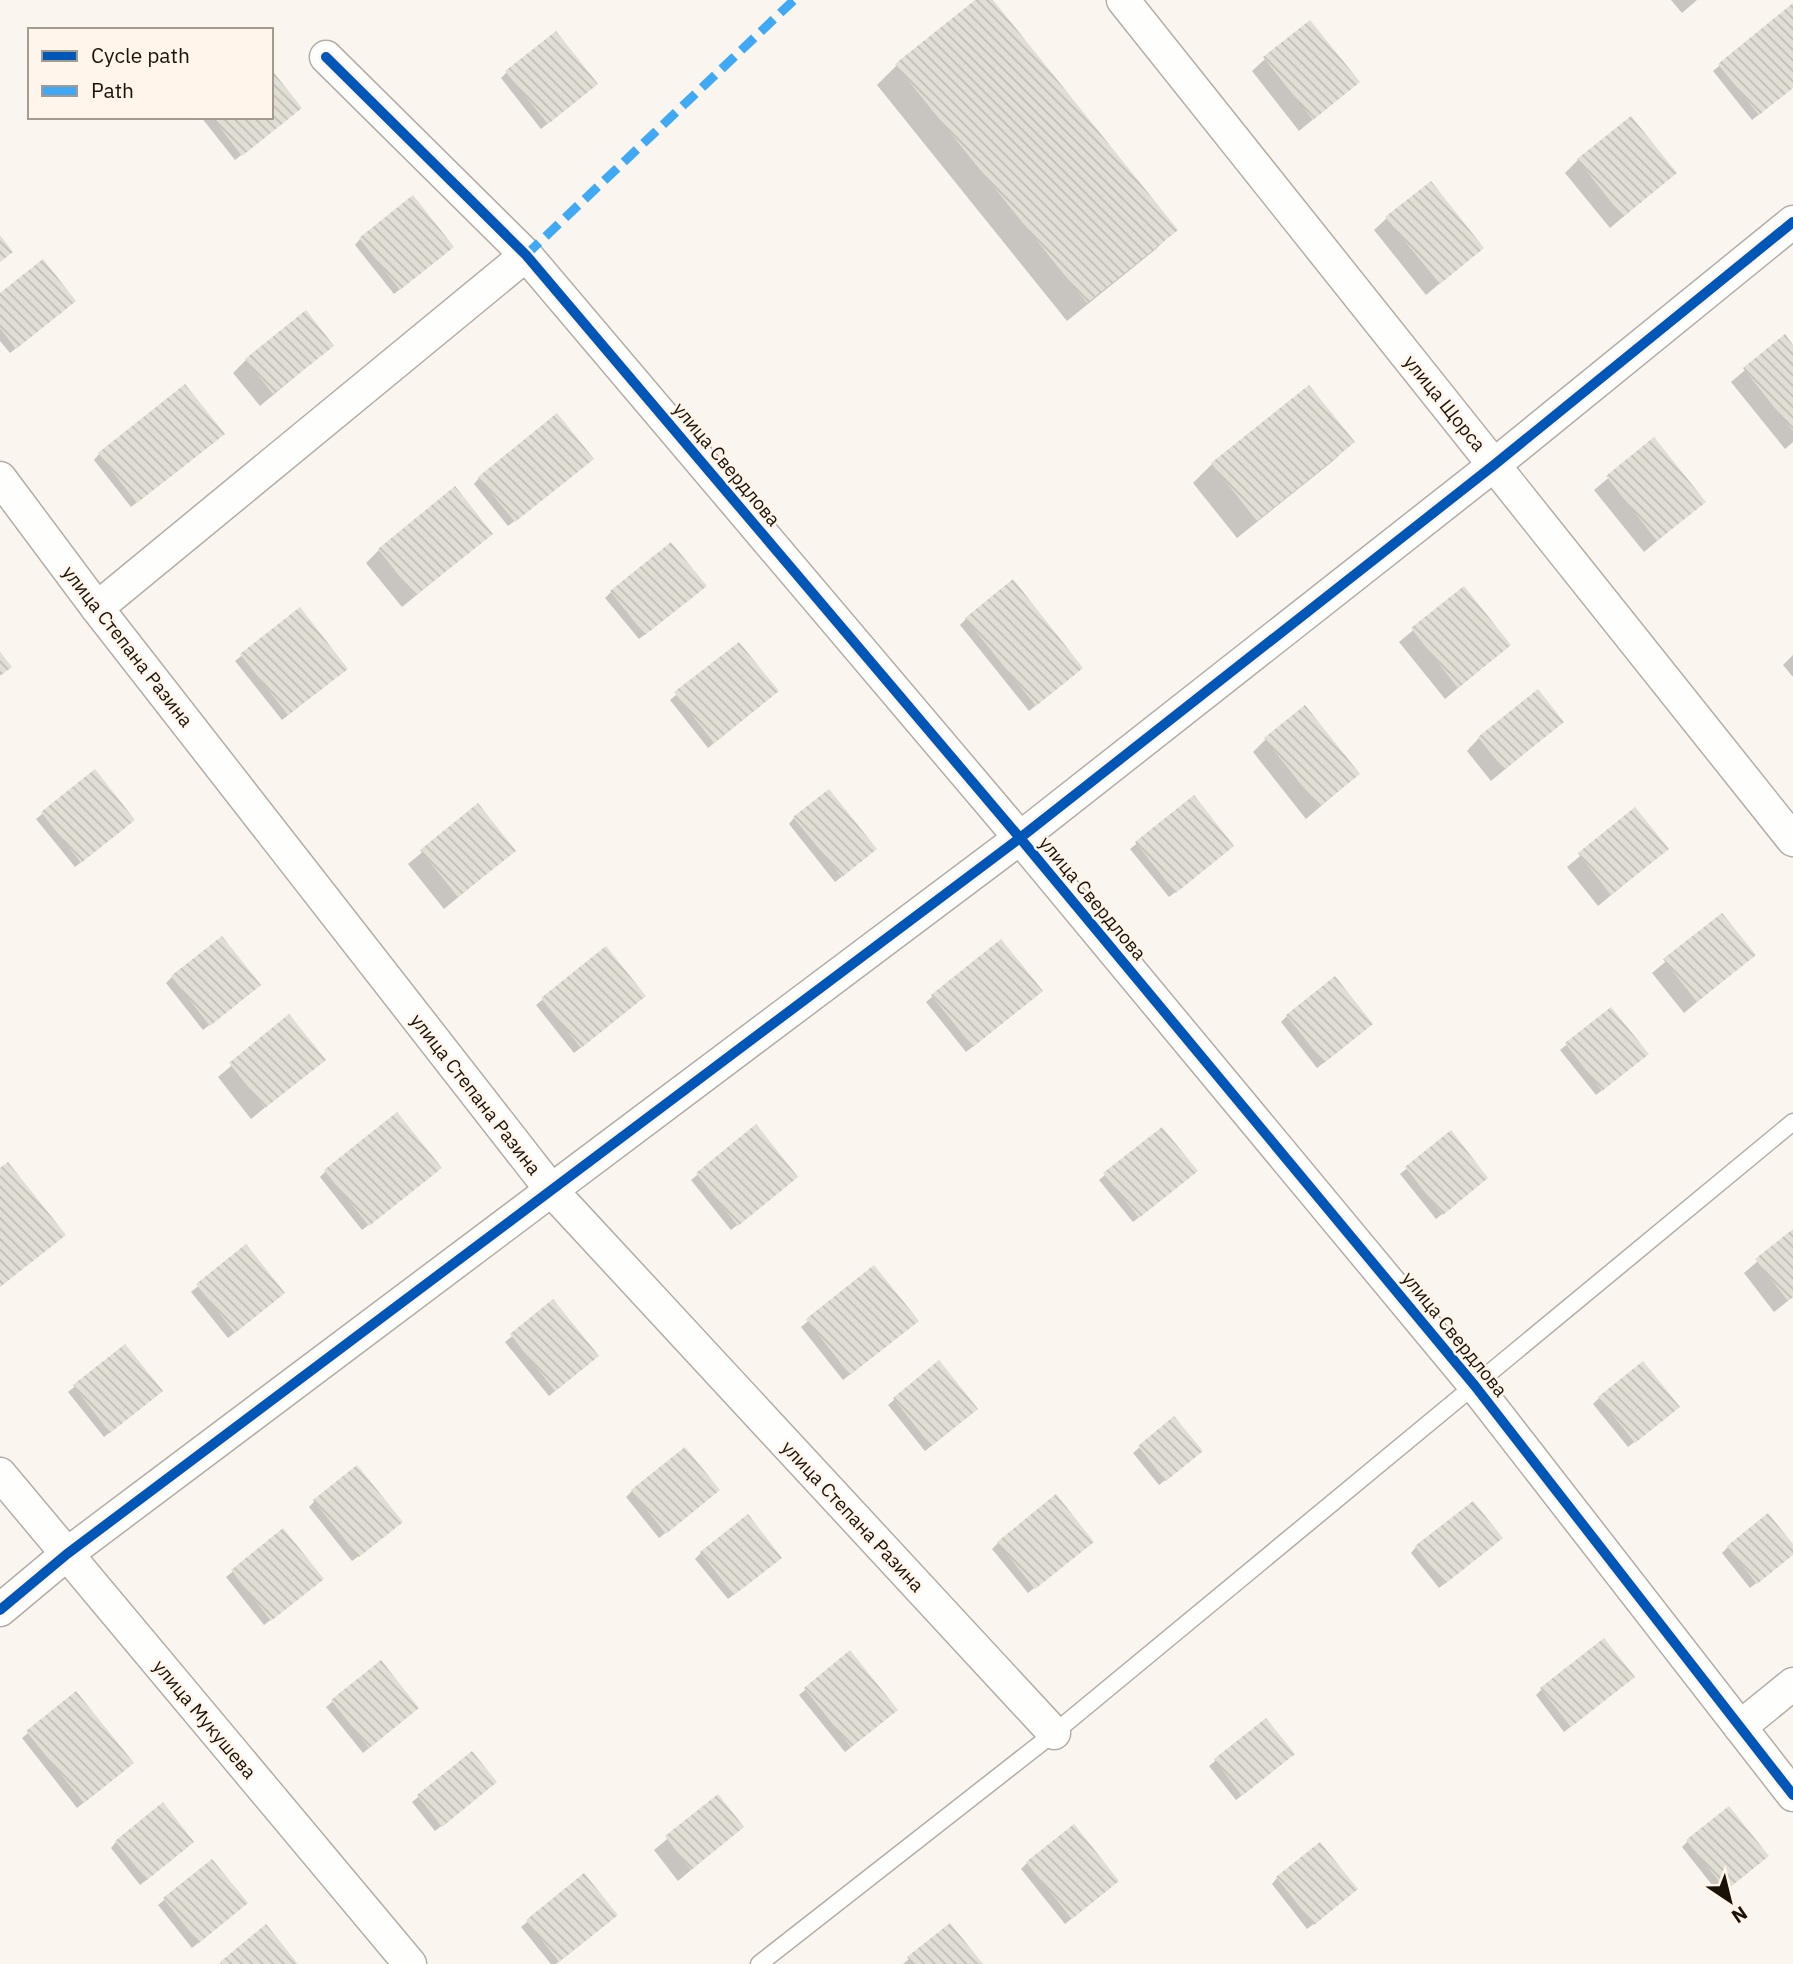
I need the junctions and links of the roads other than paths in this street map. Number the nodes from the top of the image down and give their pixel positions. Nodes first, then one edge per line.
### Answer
1 (1123, 0) edge
2 (326, 57) dead end
3 (1793, 222) edge
4 (526, 255) junction
5 (1494, 465) junction
6 (0, 478) edge
7 (97, 608) junction
8 (1020, 838) junction
9 (1793, 840) edge
10 (1793, 1122) edge
11 (552, 1191) junction
12 (1475, 1386) junction
13 (0, 1474) edge
14 (67, 1554) junction
15 (0, 1610) edge
16 (1793, 1684) edge
17 (1740, 1727) junction
18 (1054, 1733) junction
19 (1793, 1795) edge
20 (410, 1964) edge
21 (758, 1964) edge

1 - 5 street, улица Щорса
2 - 4 street, улица Свердлова
3 - 5 street
4 - 7 street
4 - 8 street, улица Свердлова
5 - 8 street
5 - 9 street, улица Щорса
6 - 7 street, улица Степана Разина
7 - 11 street, улица Степана Разина
8 - 11 street
8 - 12 street, улица Свердлова
10 - 12 lane
11 - 14 street
11 - 18 street, улица Степана Разина
12 - 17 street, улица Свердлова
12 - 18 lane
13 - 14 street, улица Мукушева
14 - 15 street
14 - 20 street, улица Мукушева
16 - 17 street
17 - 19 street, улица Свердлова
18 - 21 lane

